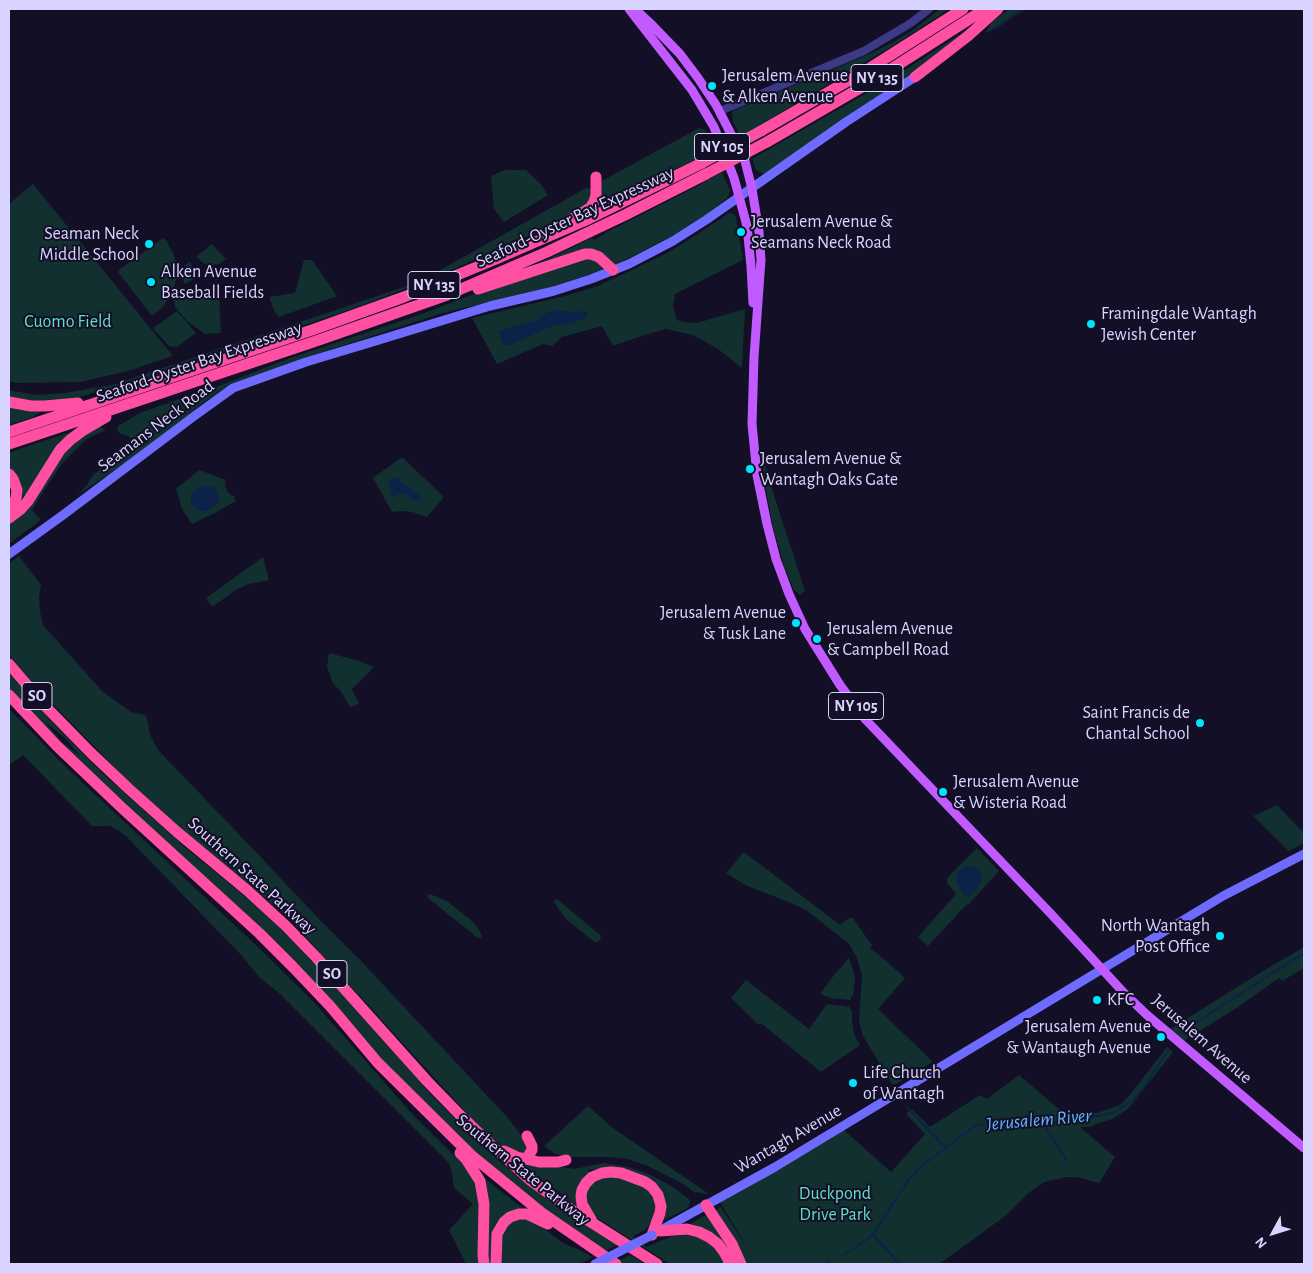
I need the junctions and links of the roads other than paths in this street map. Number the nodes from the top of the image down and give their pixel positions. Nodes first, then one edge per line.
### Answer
1 (628, 9) edge
2 (635, 9) edge
3 (929, 9) edge
4 (963, 9) edge
5 (985, 9) edge
6 (998, 9) edge
7 (915, 77) joint
8 (720, 111) junction
9 (764, 137) junction
10 (704, 168) junction
11 (596, 177) dead end
12 (752, 189) junction
13 (740, 198) junction
14 (496, 259) junction
15 (613, 270) junction
16 (446, 295) junction
17 (754, 343) junction
18 (754, 357) junction
19 (764, 357) dead end
20 (135, 396) junction
21 (9, 402) edge
22 (9, 432) edge
23 (9, 444) edge
24 (9, 474) edge
25 (9, 510) edge
26 (9, 518) edge
27 (9, 554) edge
28 (9, 664) edge
29 (9, 695) edge
30 (1304, 854) edge
31 (1102, 969) junction
32 (378, 1063) junction
33 (527, 1136) dead end
34 (489, 1143) junction
35 (1304, 1148) edge
36 (522, 1158) junction
37 (566, 1160) dead end
38 (706, 1205) junction
39 (593, 1223) junction
40 (656, 1233) junction
41 (594, 1250) junction
42 (656, 1263) edge
43 (484, 1264) edge
44 (496, 1264) edge
45 (596, 1264) edge
46 (616, 1264) edge
47 (729, 1264) edge
48 (741, 1264) edge

1 - 13 main road, Jerusalem Avenue / NY 105
2 - 8 main road, Jerusalem Avenue / NY 105
3 - 8 street
4 - 9 highway, Seaford-Oyster Bay Expressway / NY 135
5 - 9 highway, Seaford-Oyster Bay Expressway / NY 135
6 - 7 highway
7 - 12 main road, Seamans Neck Road
8 - 12 main road, Jerusalem Avenue / NY 105
9 - 10 highway, Seaford-Oyster Bay Expressway / NY 135, bridge
10 - 14 highway, Seaford-Oyster Bay Expressway / NY 135
10 - 16 highway, Seaford-Oyster Bay Expressway / NY 135
11 - 14 highway
12 - 13 main road, Seamans Neck Road
12 - 17 main road, Jerusalem Avenue / NY 105
13 - 15 main road, Seamans Neck Road
13 - 17 main road, Jerusalem Avenue / NY 105
14 - 20 highway, Seaford-Oyster Bay Expressway / NY 135
15 - 16 highway
15 - 27 main road, Seamans Neck Road
16 - 20 highway, Seaford-Oyster Bay Expressway / NY 135
17 - 18 main road, Jerusalem Avenue / NY 105
18 - 19 main road
18 - 31 main road, Jerusalem Avenue / NY 105
20 - 21 highway
20 - 22 highway, Seaford-Oyster Bay Expressway / NY 135
20 - 23 highway, Seaford-Oyster Bay Expressway / NY 135
20 - 26 highway
24 - 25 highway
28 - 34 highway, Southern State Parkway / SO
29 - 32 highway, Southern State Parkway / SO
30 - 31 main road, Wantagh Avenue
31 - 35 main road, Jerusalem Avenue / NY 105
31 - 38 main road, Wantagh Avenue
32 - 41 highway, Southern State Parkway / SO
32 - 43 highway
33 - 36 highway
34 - 36 highway
34 - 39 highway, Southern State Parkway / SO
36 - 37 highway
38 - 40 main road, Wantagh Avenue
38 - 48 highway
39 - 40 highway
39 - 42 highway, Southern State Parkway / SO
40 - 45 main road, Wantagh Avenue, bridge
40 - 47 highway
41 - 44 highway
41 - 46 highway, Southern State Parkway / SO

